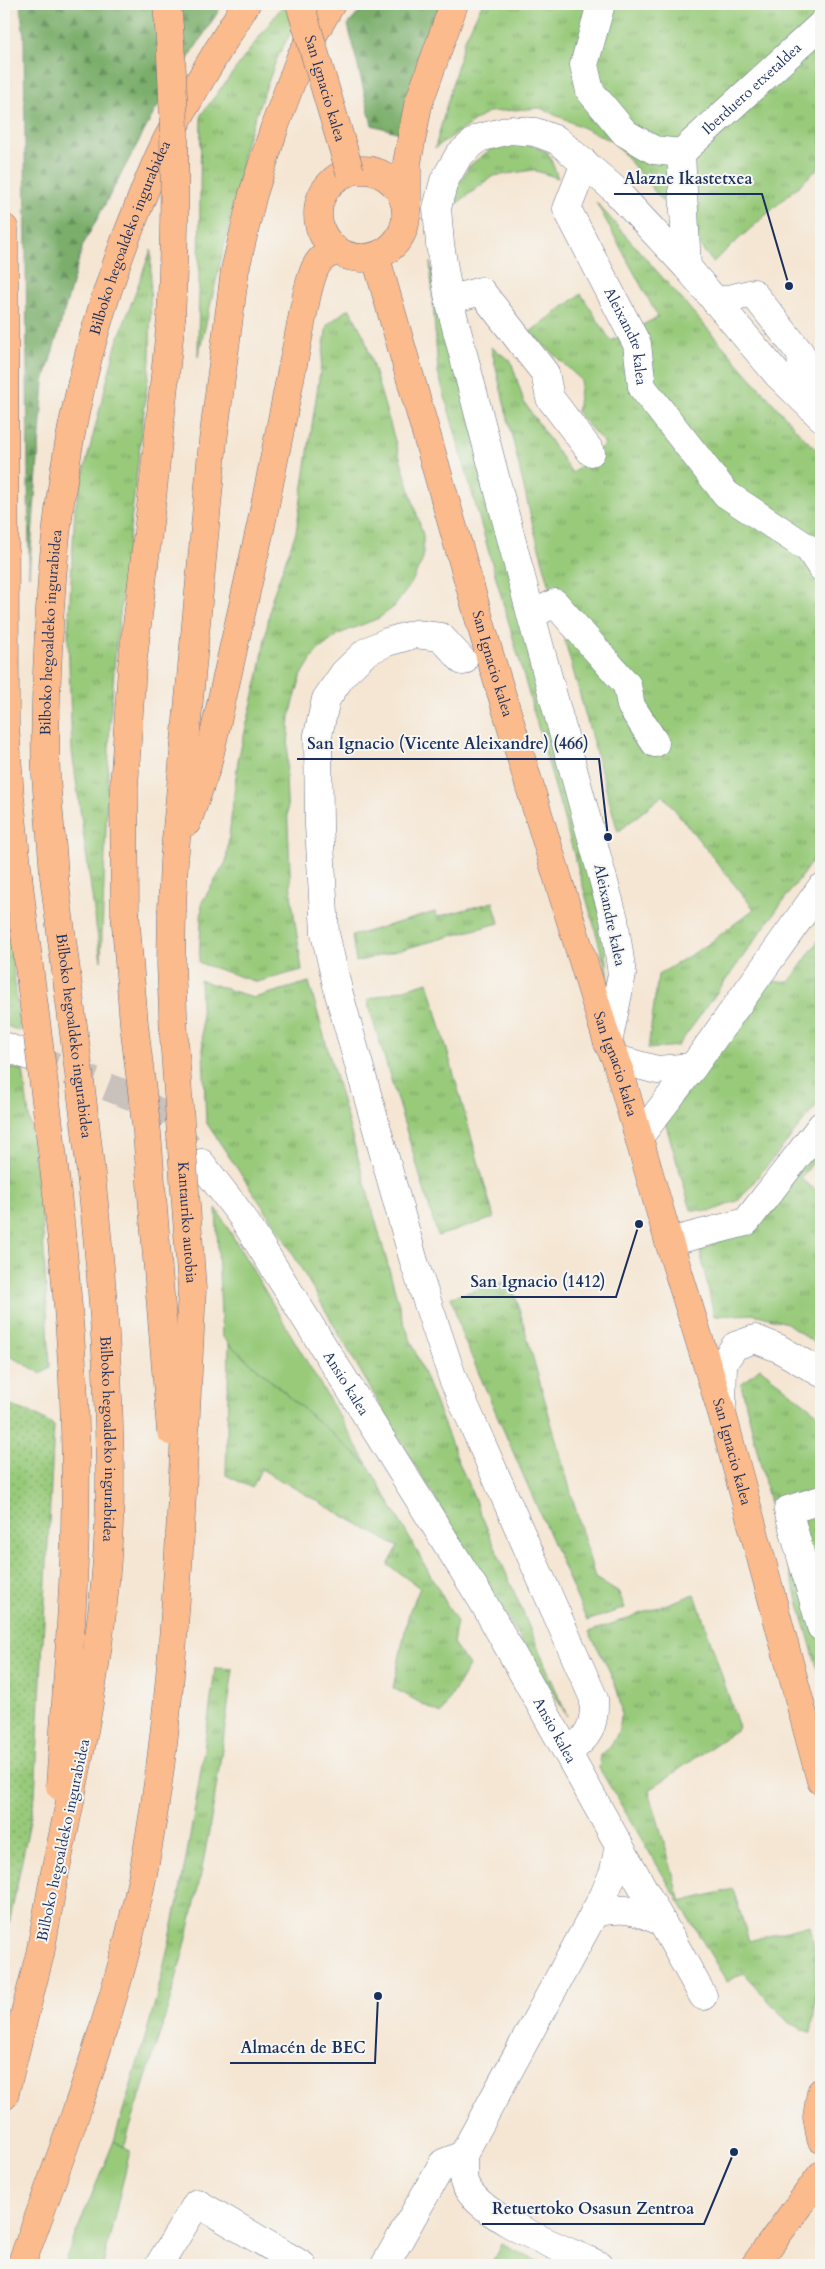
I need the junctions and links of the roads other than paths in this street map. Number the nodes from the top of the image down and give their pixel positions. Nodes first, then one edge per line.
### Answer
1 (167, 4) edge
2 (246, 4) edge
3 (300, 4) edge
4 (332, 4) edge
5 (454, 4) edge
6 (601, 4) edge
7 (821, 25) edge
8 (682, 153) junction
9 (585, 163) junction
10 (350, 172) junction
11 (407, 213) junction
12 (4, 228) edge
13 (337, 252) junction
14 (376, 258) junction
15 (687, 268) junction
16 (449, 300) junction
17 (4, 361) edge
18 (4, 367) edge
19 (812, 408) edge
20 (591, 452) dead end
21 (821, 568) edge
22 (531, 615) junction
23 (463, 661) dead end
24 (655, 743) dead end
25 (174, 861) junction
26 (821, 888) edge
27 (4, 1046) edge
28 (612, 1051) junction
29 (29, 1056) tunnel mouth
30 (693, 1067) junction
31 (821, 1126) edge
32 (639, 1136) junction
33 (201, 1162) tunnel mouth
34 (669, 1242) junction
35 (821, 1373) edge
36 (722, 1413) junction
37 (821, 1500) edge
38 (180, 1534) junction
39 (821, 1627) edge
40 (567, 1752) junction
41 (821, 1781) edge
42 (619, 1845) junction
43 (54, 1877) junction
44 (594, 1913) junction
45 (662, 1922) junction
46 (703, 1996) dead end
47 (821, 2092) edge
48 (4, 2096) edge
49 (821, 2139) edge
50 (463, 2155) junction
51 (821, 2175) edge
52 (21, 2265) edge
53 (160, 2265) edge
54 (302, 2265) edge
55 (385, 2265) edge
56 (599, 2265) edge
57 (755, 2265) edge

1 - 38 main road, bridge
2 - 43 main road, Bilboko hegoaldeko ingurabidea, bridge
3 - 10 main road, San Ignacio kalea, bridge
4 - 25 main road
5 - 11 main road
6 - 8 street
7 - 8 street, Iberduero etxetaldea
8 - 15 street
9 - 15 street, Aleixandre kalea
9 - 16 street, Aleixandre kalea
9 - 21 street, Aleixandre kalea
10 - 11 main road
10 - 13 main road
11 - 14 main road
12 - 18 main road
13 - 14 main road
13 - 25 main road
14 - 28 main road, San Ignacio kalea
15 - 19 street, Aleixandre kalea
16 - 20 street
16 - 22 street, Aleixandre kalea
17 - 18 main road
18 - 43 main road, bridge
22 - 24 street
22 - 28 street, Aleixandre kalea
23 - 40 street, San Ignacio kalea
25 - 38 main road, Kantauriko autobia, bridge
26 - 30 street
27 - 29 street
28 - 30 street
28 - 32 main road, San Ignacio kalea
30 - 32 street
31 - 34 street
32 - 34 main road, San Ignacio kalea
33 - 40 street, Ansio kalea
34 - 36 main road, San Ignacio kalea
35 - 36 street
36 - 41 main road, San Ignacio kalea
37 - 39 street
38 - 52 main road
40 - 42 street, Ansio kalea
42 - 44 street
42 - 45 street, Ansio kalea
43 - 48 main road, Bilboko hegoaldeko ingurabidea
44 - 45 street
44 - 50 street
45 - 46 street, Ansio kalea
47 - 49 main road
50 - 55 street
50 - 56 street
51 - 57 main road
53 - 54 street

